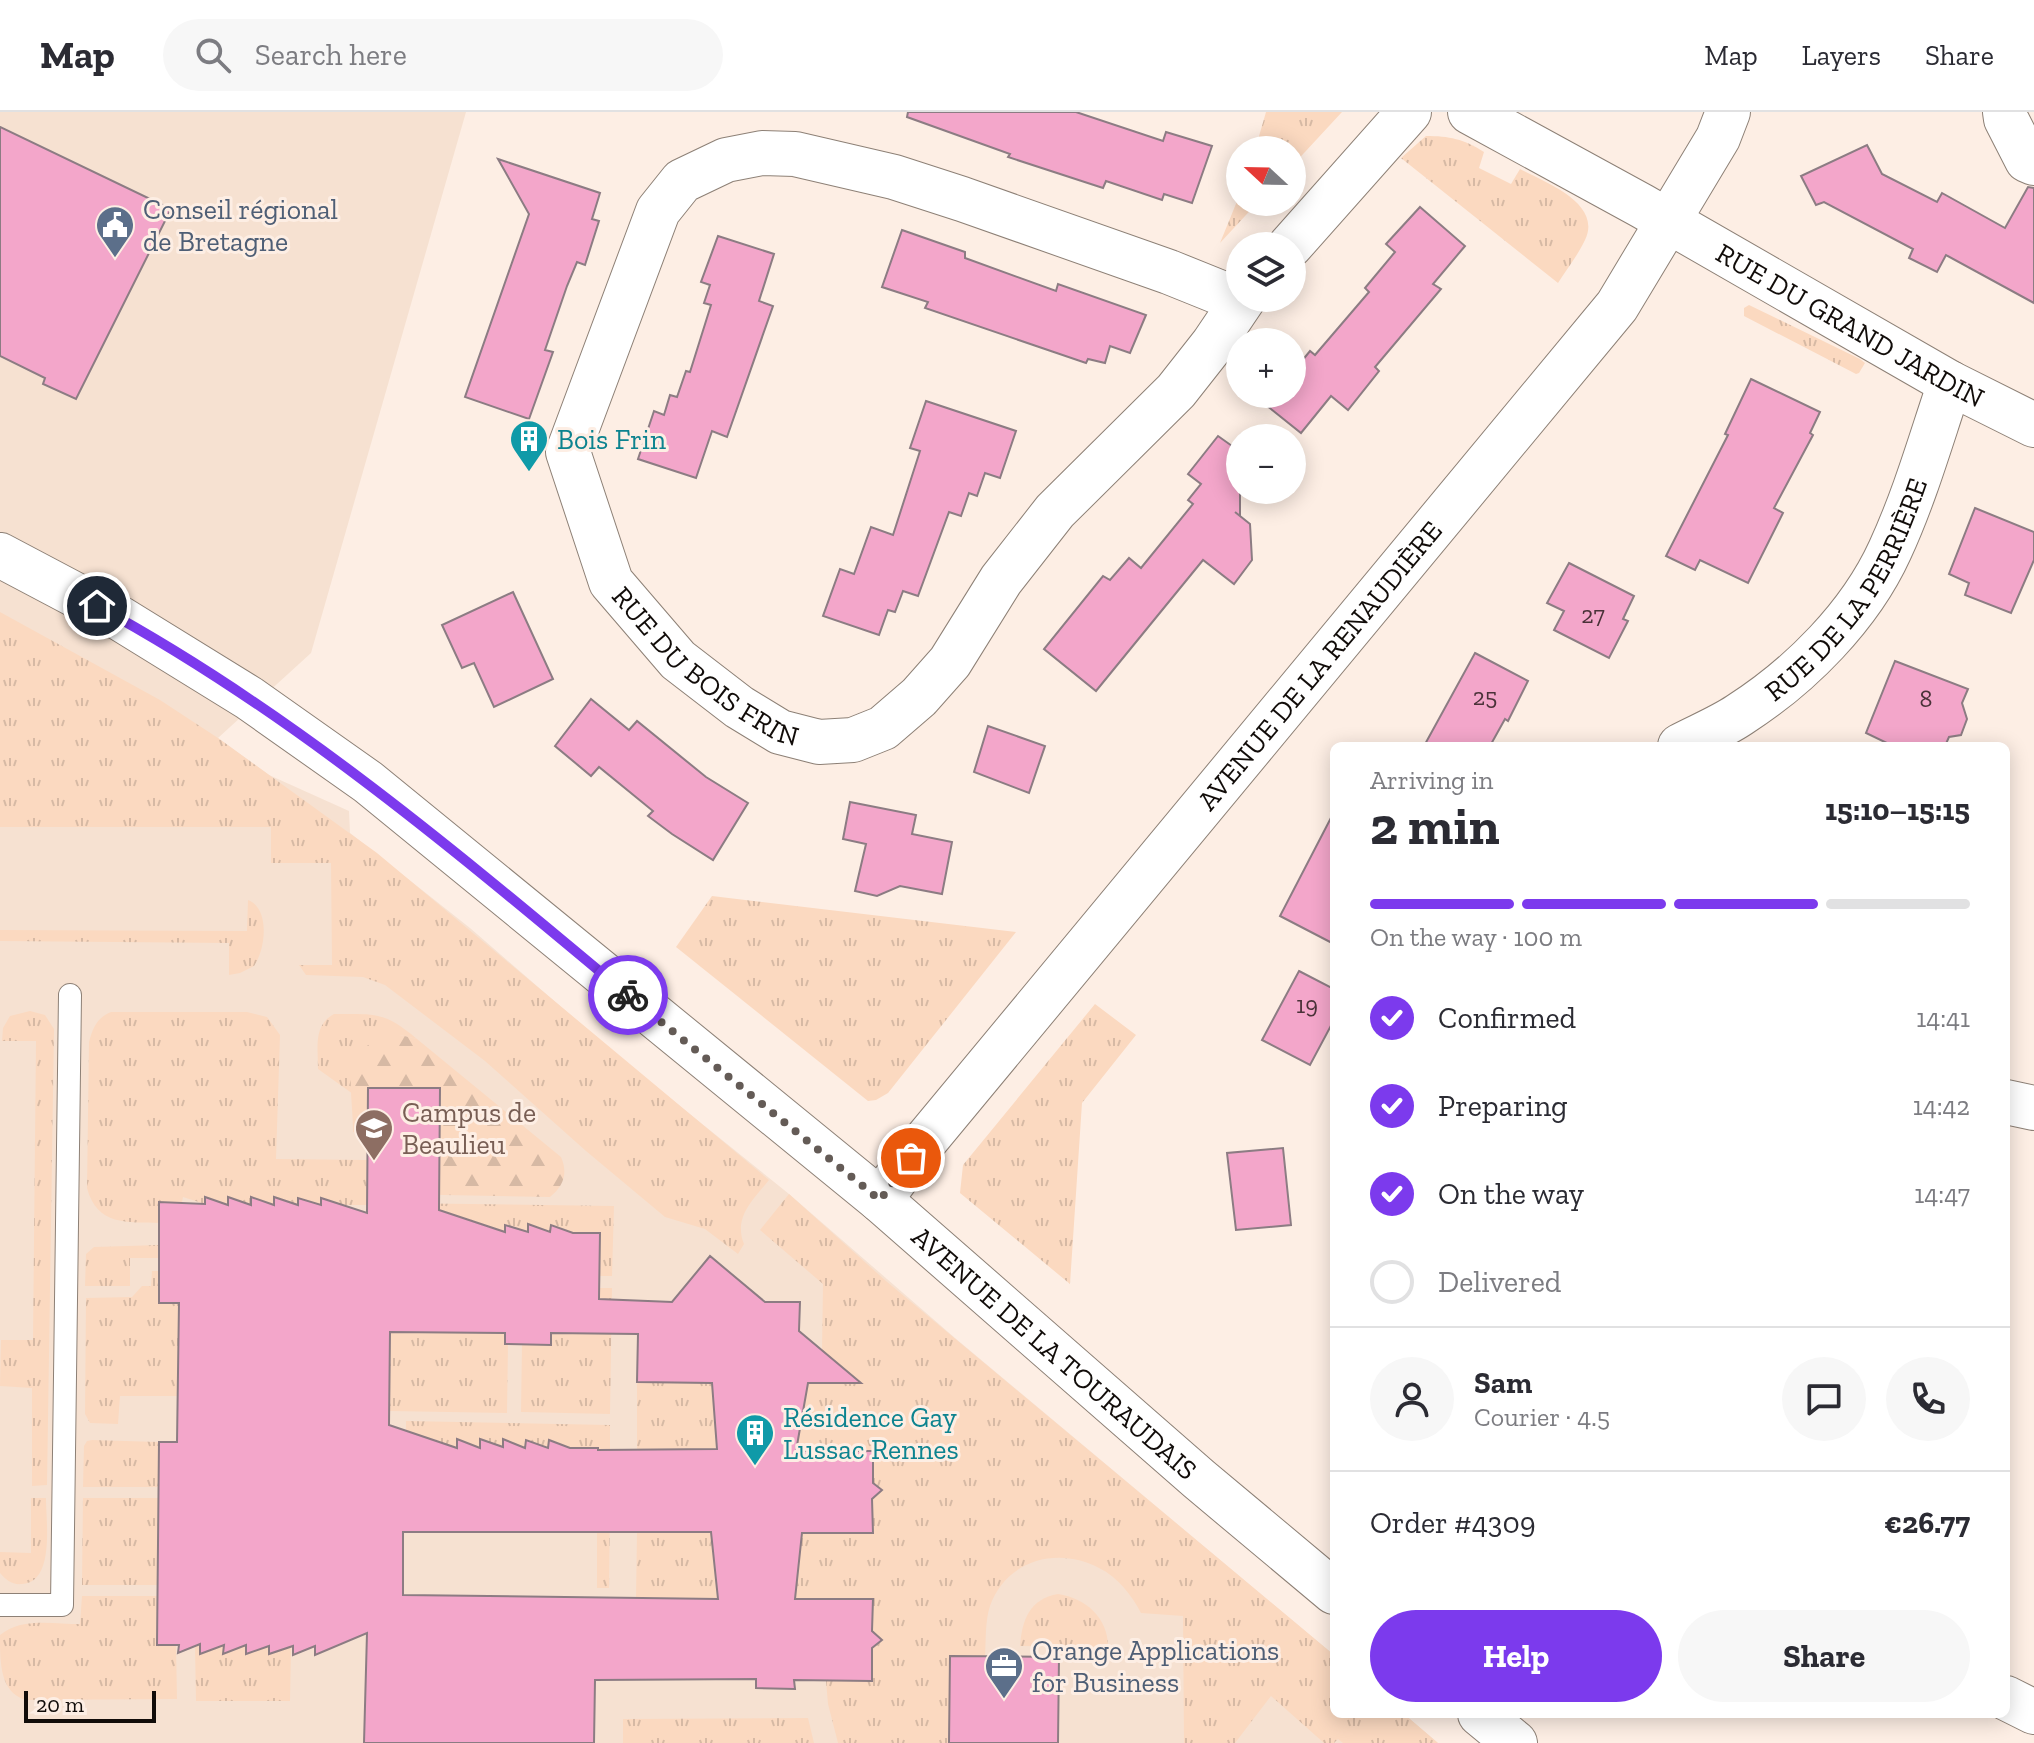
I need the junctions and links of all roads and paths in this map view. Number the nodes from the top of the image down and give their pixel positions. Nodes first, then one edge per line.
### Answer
1 (1409, 112) edge
2 (1470, 112) edge
3 (1728, 112) edge
4 (2005, 112) edge
5 (2034, 163) edge
6 (1669, 223) junction
7 (1302, 232) edge
8 (1242, 299) edge
9 (1950, 383) junction
10 (2034, 425) edge
11 (0, 555) edge
12 (1687, 742) edge
13 (70, 995) dead end
14 (2010, 1103) edge
15 (2034, 1108) edge
16 (880, 1200) junction
17 (1330, 1589) edge
18 (0, 1605) edge
19 (2010, 1700) edge
20 (2034, 1712) edge
21 (1485, 1718) edge
22 (1515, 1743) edge

1 - 7 street
2 - 6 street, RUE DU GRAND JARDIN
3 - 6 street, AVENUE DE LA RENAUDIÈRE
4 - 5 street
6 - 9 street, RUE DU GRAND JARDIN
6 - 16 street, AVENUE DE LA RENAUDIÈRE
8 - 8 street, RUE DU BOIS FRIN
9 - 10 street, RUE DU GRAND JARDIN
9 - 12 street, RUE DE LA PERRIÈRE
11 - 16 street, AVENUE DE LA TOURAUDAIS
13 - 18 lane
14 - 15 street
16 - 17 street, AVENUE DE LA TOURAUDAIS
19 - 20 street
21 - 22 street

